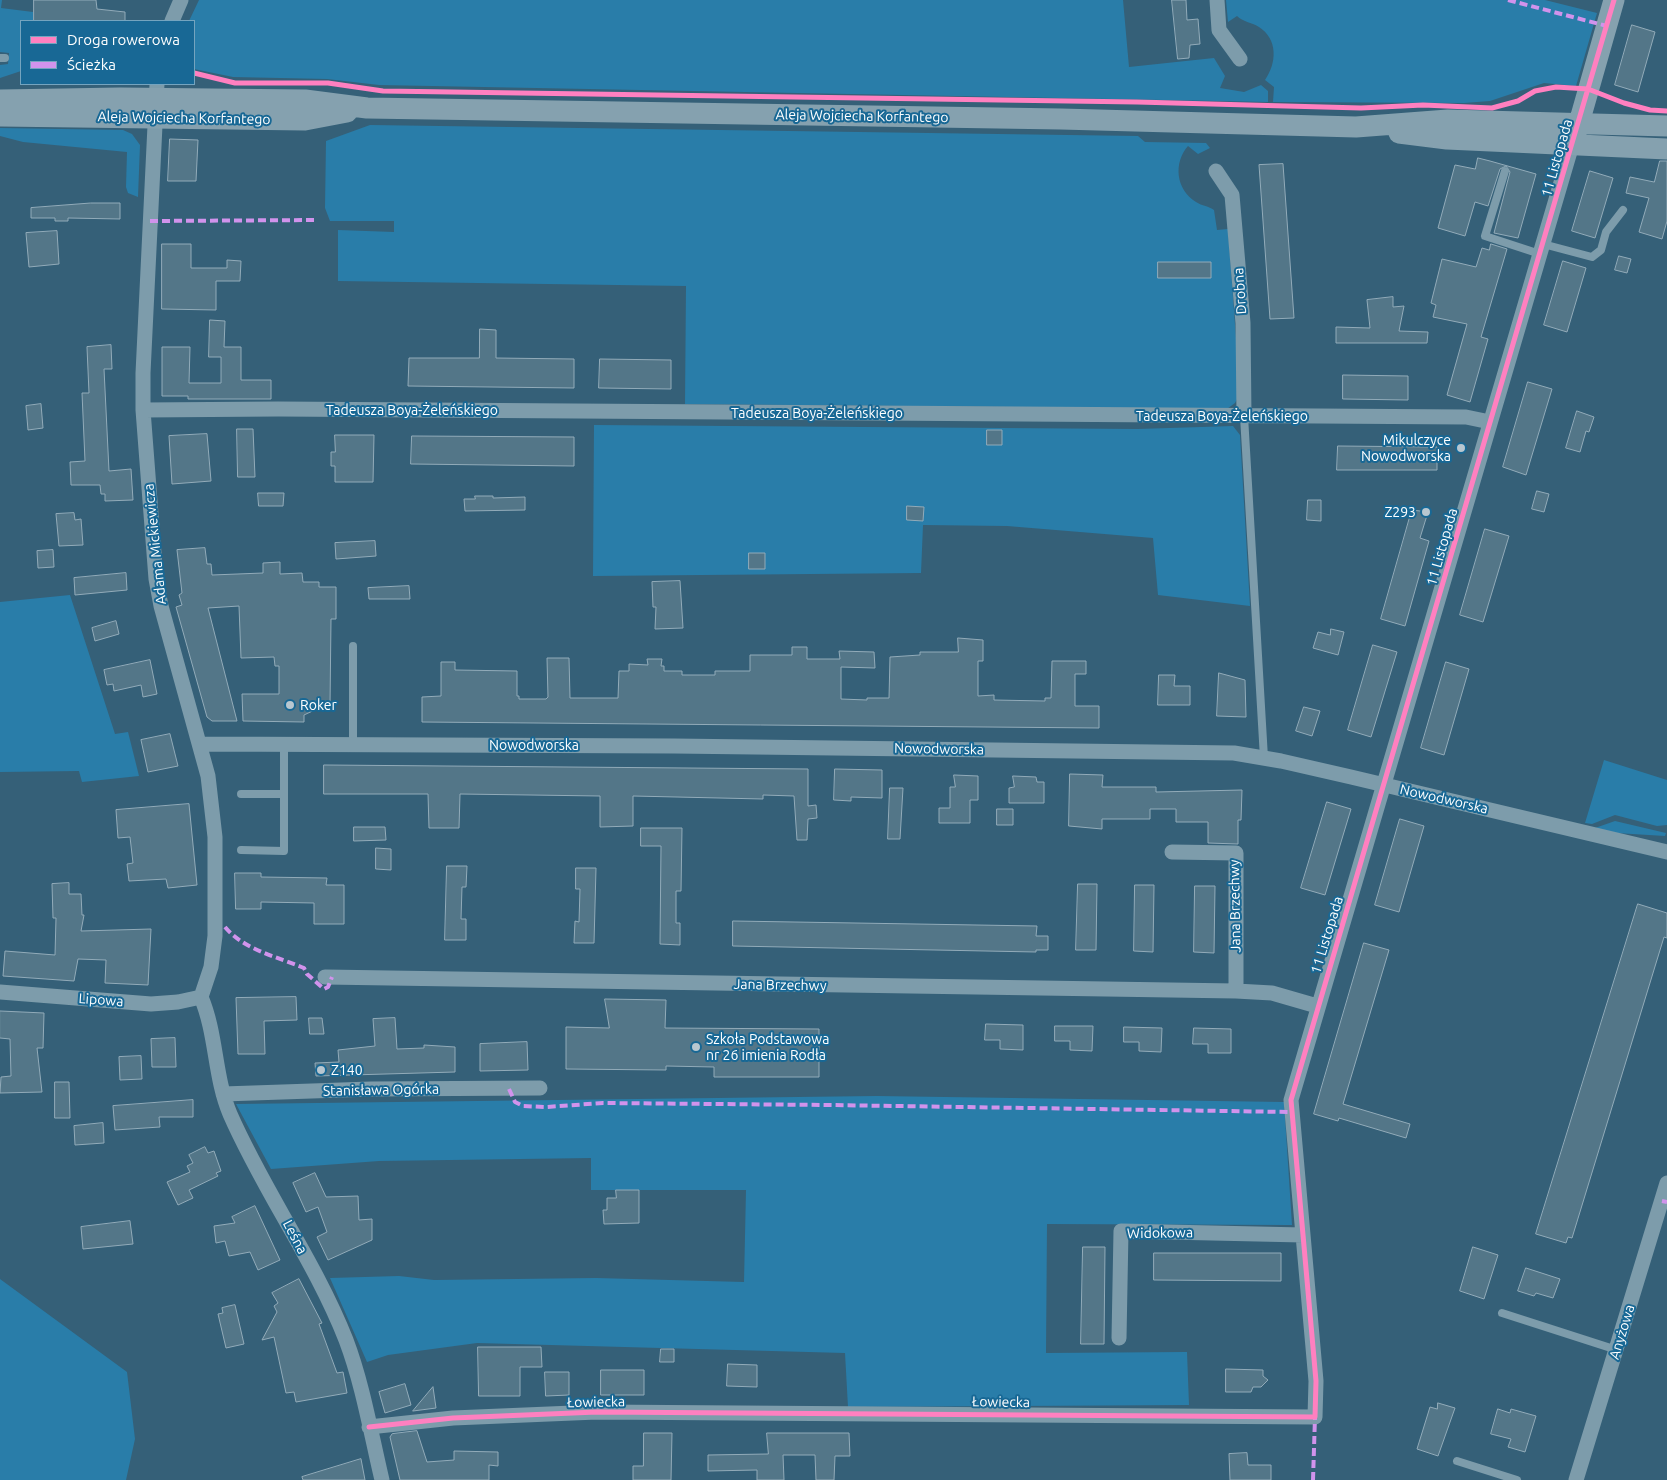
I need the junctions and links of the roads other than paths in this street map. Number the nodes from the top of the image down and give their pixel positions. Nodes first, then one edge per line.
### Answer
1 (181, 0) edge
2 (1217, 0) edge
3 (1614, 0) edge
4 (172, 20) edge
5 (1240, 60) dead end
6 (0, 100) edge
7 (156, 100) edge
8 (0, 116) edge
9 (1578, 124) junction
10 (1667, 126) edge
11 (1356, 127) junction
12 (1572, 145) junction
13 (1667, 149) edge
14 (1216, 170) dead end
15 (1505, 171) dead end
16 (1623, 210) dead end
17 (1541, 249) junction
18 (143, 410) junction
19 (1244, 416) junction
20 (1490, 422) junction
21 (353, 646) dead end
22 (200, 744) junction
23 (284, 744) junction
24 (353, 744) junction
25 (1264, 758) junction
26 (1384, 784) junction
27 (242, 794) dead end
28 (284, 794) junction
29 (241, 850) dead end
30 (1172, 852) dead end
31 (1667, 852) edge
32 (324, 977) dead end
33 (1236, 991) junction
34 (0, 992) edge
35 (201, 997) junction
36 (1317, 1006) junction
37 (540, 1088) dead end
38 (223, 1094) junction
39 (1291, 1100) joint
40 (1667, 1183) edge
41 (1303, 1235) junction
42 (1502, 1313) dead end
43 (1119, 1338) dead end
44 (1617, 1350) junction
45 (369, 1427) junction
46 (1457, 1461) dead end
47 (382, 1480) edge
48 (1516, 1480) edge
49 (1576, 1480) edge

1 - 4 street
2 - 5 street
3 - 9 main road, 11 Listopada
6 - 7 main road, Aleja Wojciecha Korfantego
7 - 8 main road, Aleja Wojciecha Korfantego
7 - 11 main road, Aleja Wojciecha Korfantego
7 - 18 street, Adama Mickiewicza
9 - 10 main road, Aleja Wojciecha Korfantego
9 - 11 main road, Aleja Wojciecha Korfantego
9 - 12 main road, 11 Listopada
11 - 12 main road, Aleja Wojciecha Korfantego
12 - 13 main road, Aleja Wojciecha Korfantego
12 - 17 street, 11 Listopada
14 - 19 street, Drobna
15 - 17 lane
16 - 17 lane
17 - 20 street, 11 Listopada
18 - 19 street, Tadeusza Boya-Żeleńskiego
18 - 22 street, Adama Mickiewicza
19 - 20 street, Tadeusza Boya-Żeleńskiego
19 - 25 lane
20 - 26 street, 11 Listopada
21 - 24 lane
22 - 23 street, Nowodworska
22 - 35 street, Adama Mickiewicza
23 - 24 street, Nowodworska
23 - 28 lane
24 - 25 street, Nowodworska
25 - 26 street, Nowodworska
26 - 31 street, Nowodworska
26 - 36 street, 11 Listopada
27 - 28 lane
28 - 29 lane
30 - 33 street, Jana Brzechwy
32 - 33 street, Jana Brzechwy
33 - 36 street, Jana Brzechwy
34 - 35 street, Lipowa
35 - 38 street, Leśna
36 - 39 street, 11 Listopada
37 - 38 street, Stanisława Ogórka
38 - 45 street, Leśna
39 - 41 street, Łowiecka
40 - 44 street, Anyżowa
41 - 43 street, Widokowa
41 - 45 street, Łowiecka
42 - 44 lane
44 - 49 street, Anyżowa
45 - 47 street, Leśna
46 - 48 lane

